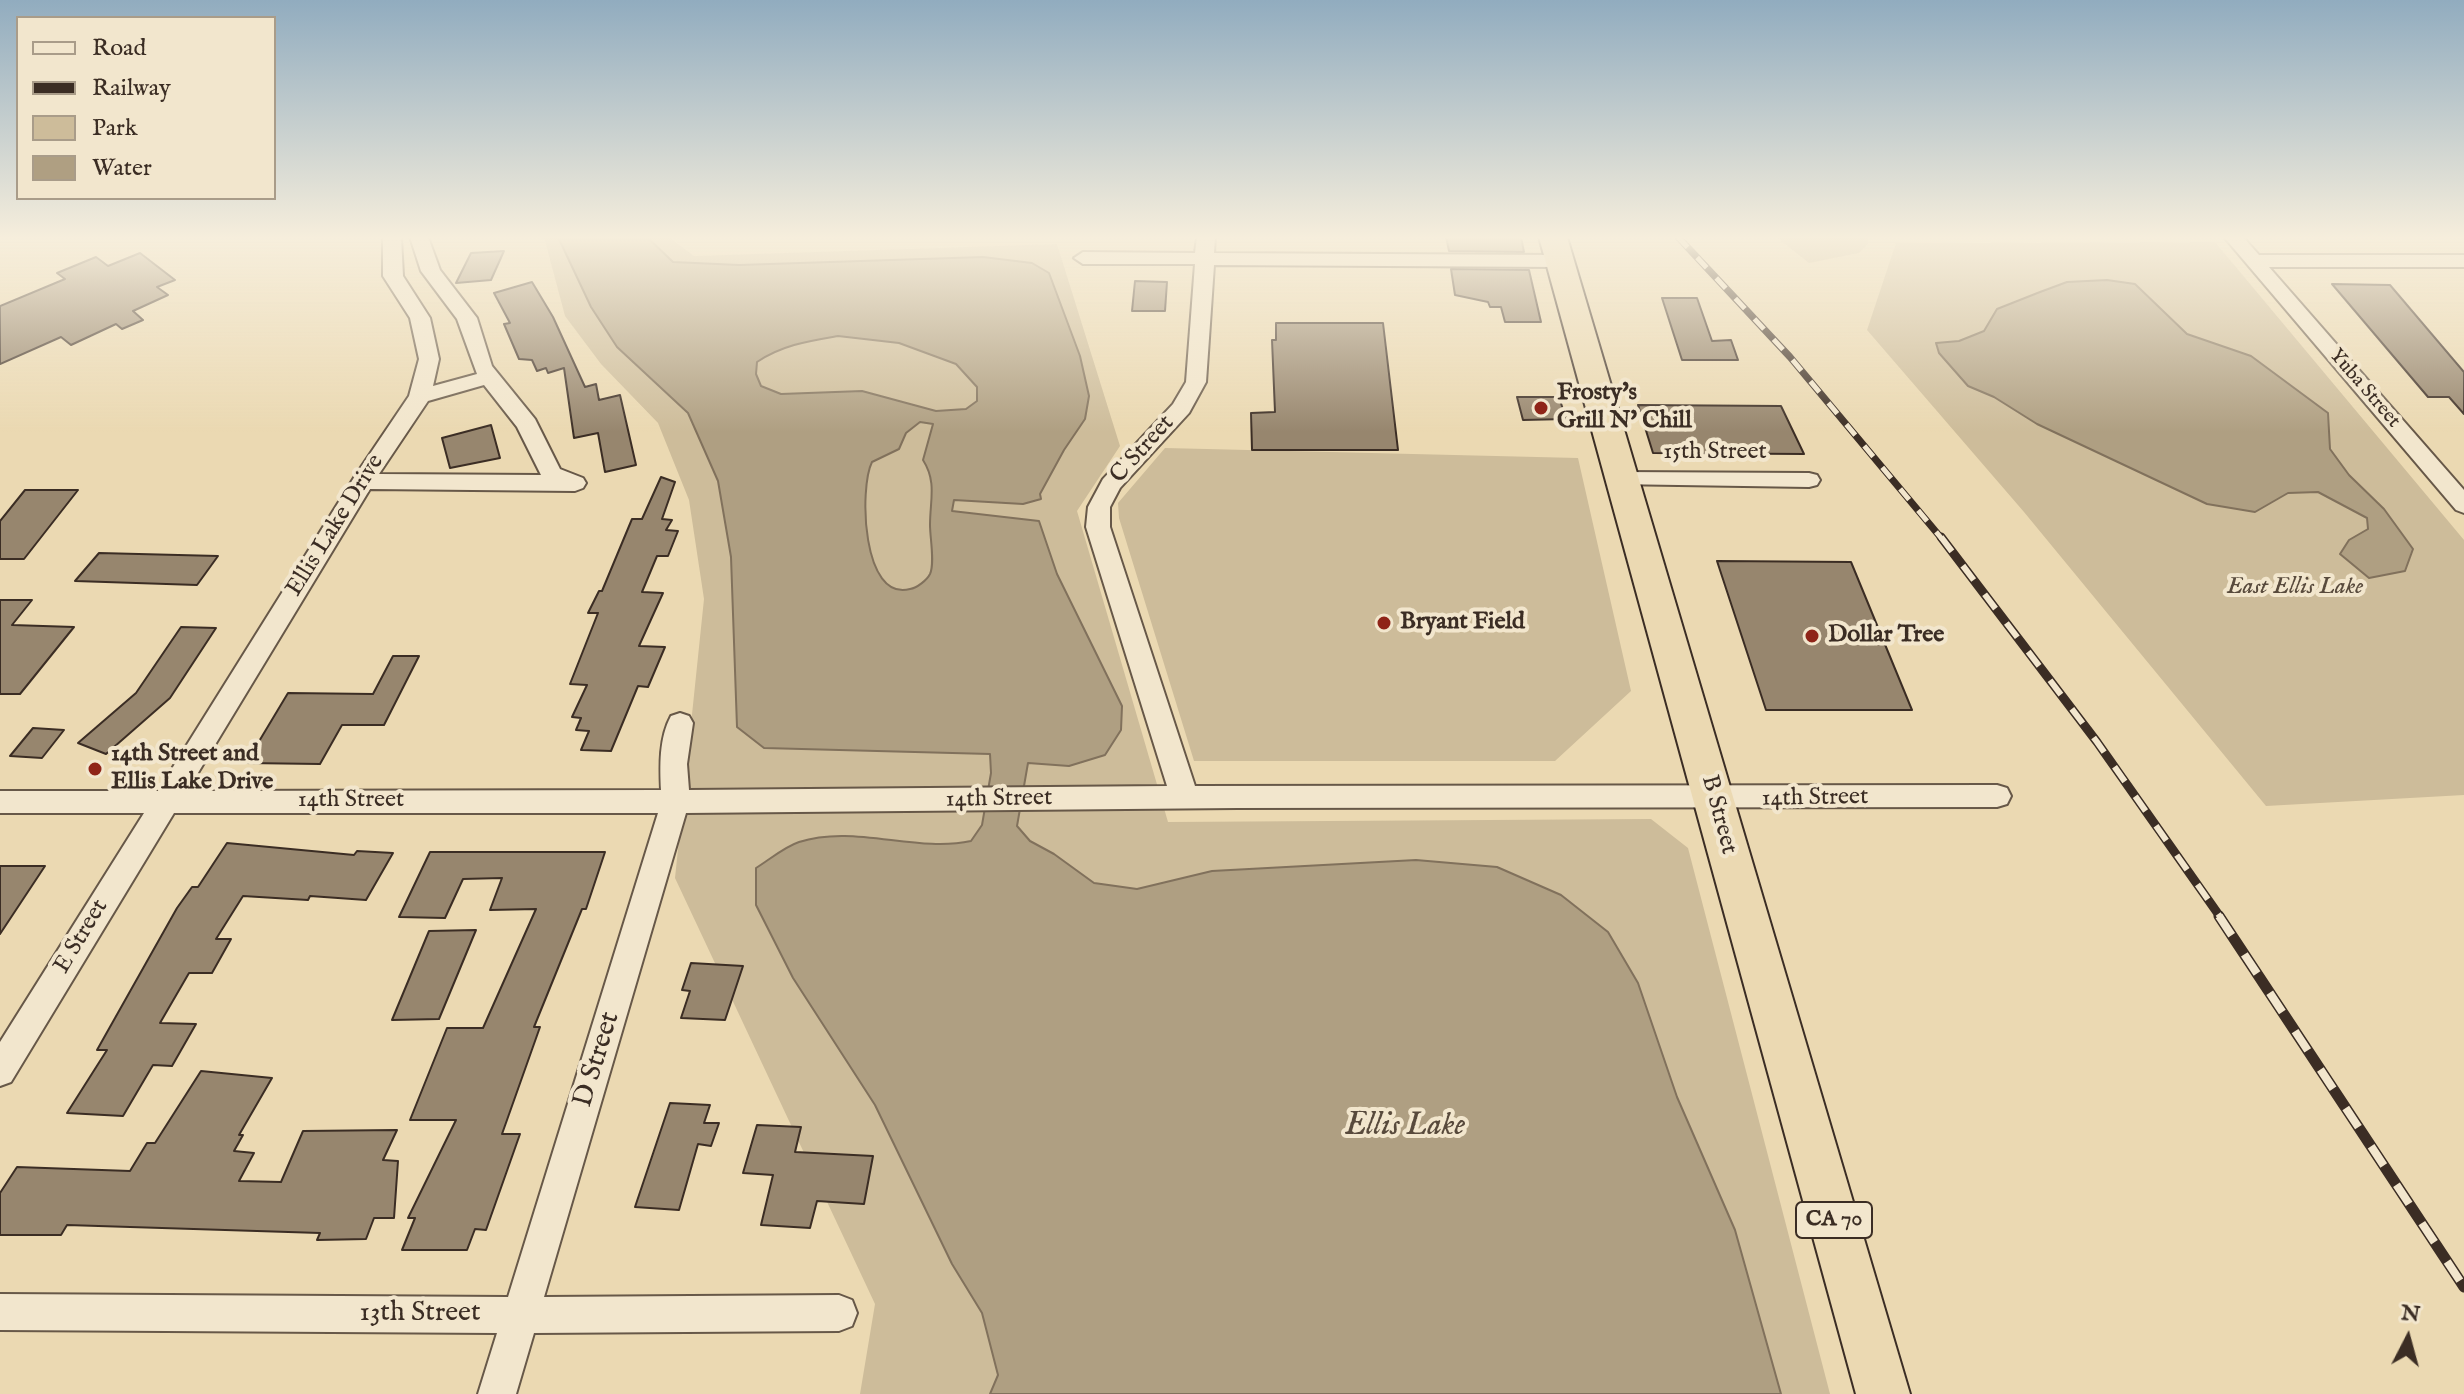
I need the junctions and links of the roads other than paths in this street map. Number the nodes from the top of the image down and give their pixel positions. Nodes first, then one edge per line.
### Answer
1 (410, 302) edge
2 (454, 302) edge
3 (1202, 302) edge
4 (1571, 302) edge
5 (2290, 302) edge
6 (489, 377) junction
7 (420, 396) junction
8 (1621, 479) junction
9 (1809, 480) dead end
10 (363, 481) junction
11 (2454, 482) edge
12 (2464, 505) edge
13 (680, 723) dead end
14 (1997, 796) dead end
15 (1185, 798) junction
16 (1714, 799) junction
17 (676, 800) junction
18 (0, 802) edge
19 (164, 802) junction
20 (0, 1071) edge
21 (0, 1312) edge
22 (839, 1313) dead end
23 (521, 1315) junction
24 (497, 1394) edge
25 (1883, 1394) edge

1 - 7 street, Ellis Lake Drive
2 - 6 street
3 - 15 street, C Street
4 - 8 highway, B Street / CA 70
5 - 11 street, Yuba Street
6 - 7 street
6 - 10 street
7 - 10 street, Ellis Lake Drive
8 - 9 street, 15th Street
8 - 16 highway, B Street / CA 70
10 - 19 street, Ellis Lake Drive
11 - 12 street, Yuba Street
13 - 17 street, D Street
14 - 16 street, 14th Street
15 - 16 street, 14th Street
15 - 17 street, 14th Street
16 - 25 highway, B Street / CA 70
17 - 19 street, 14th Street
17 - 23 street, D Street
18 - 19 street, 14th Street
19 - 20 street, E Street
21 - 23 street, 13th Street
22 - 23 street, 13th Street
23 - 24 street, D Street

